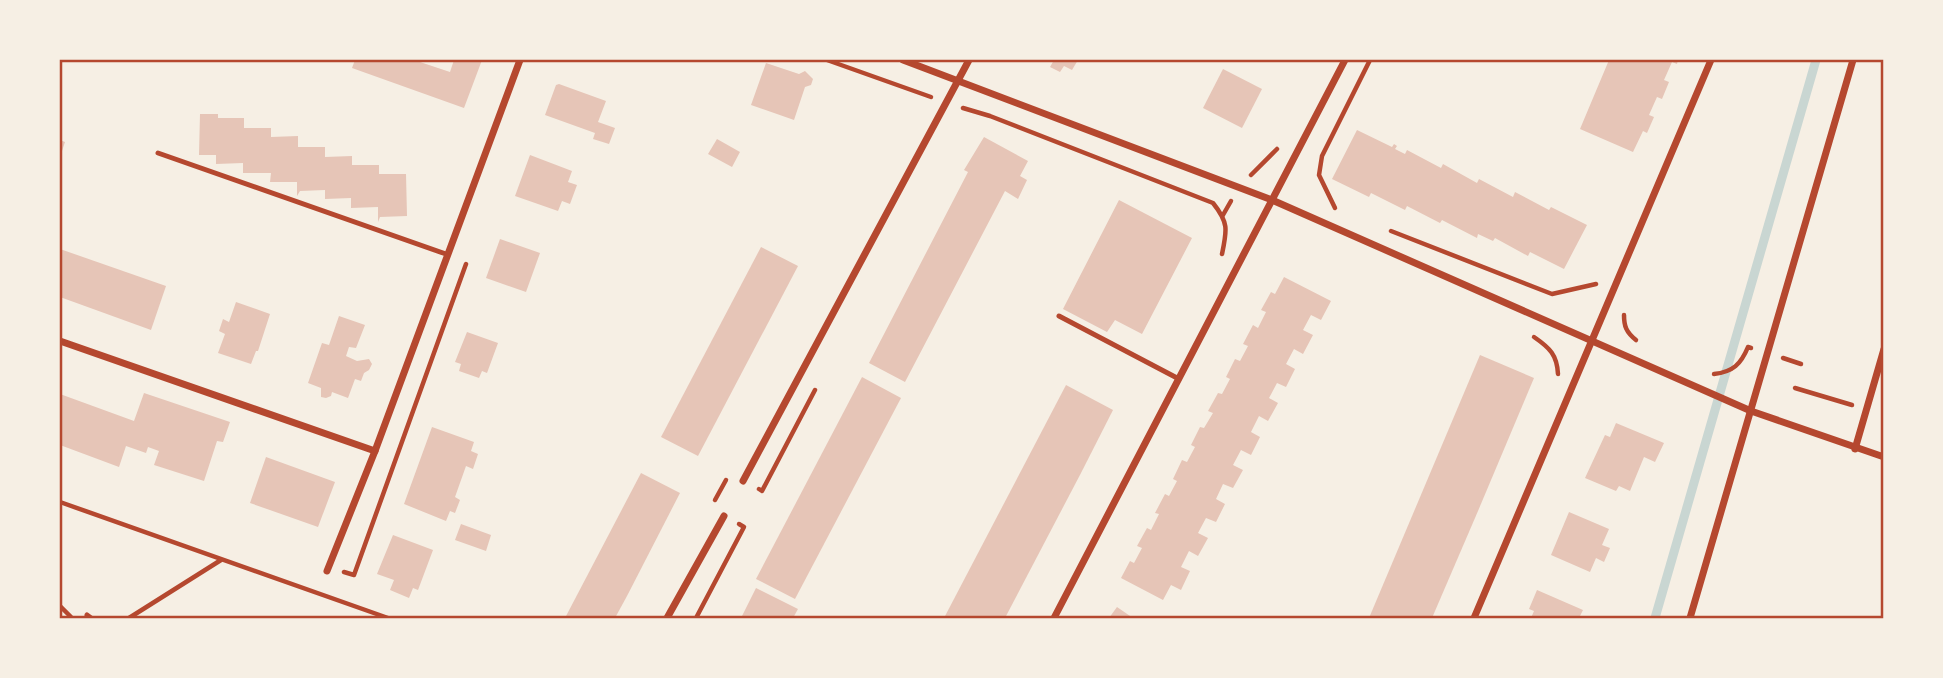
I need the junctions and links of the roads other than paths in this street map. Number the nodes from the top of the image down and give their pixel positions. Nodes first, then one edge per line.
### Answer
1 (520, 60) edge
2 (903, 60) edge
3 (969, 60) edge
4 (1345, 60) edge
5 (1712, 60) edge
6 (1853, 60) edge
7 (959, 79) junction
8 (158, 153) dead end
9 (1272, 200) junction
10 (446, 254) junction
11 (1059, 316) dead end
12 (60, 341) edge
13 (1592, 341) junction
14 (1884, 349) edge
15 (1179, 379) junction
16 (1751, 411) junction
17 (1855, 449) junction
18 (375, 452) junction
19 (1884, 457) edge
20 (743, 481) dead end
21 (724, 516) dead end
22 (327, 568) road end
23 (667, 618) edge
24 (1054, 618) edge
25 (1474, 618) edge
26 (1690, 618) edge

1 - 10 street
2 - 7 street
3 - 7 street
4 - 9 street
5 - 13 street
6 - 16 street
7 - 9 street
7 - 20 street
8 - 10 lane
9 - 13 street
9 - 15 street
10 - 18 street
11 - 15 lane
12 - 18 street
13 - 16 street
13 - 25 street
14 - 17 street
15 - 24 street
16 - 17 street
16 - 26 street
17 - 19 street
18 - 22 street
21 - 23 street

